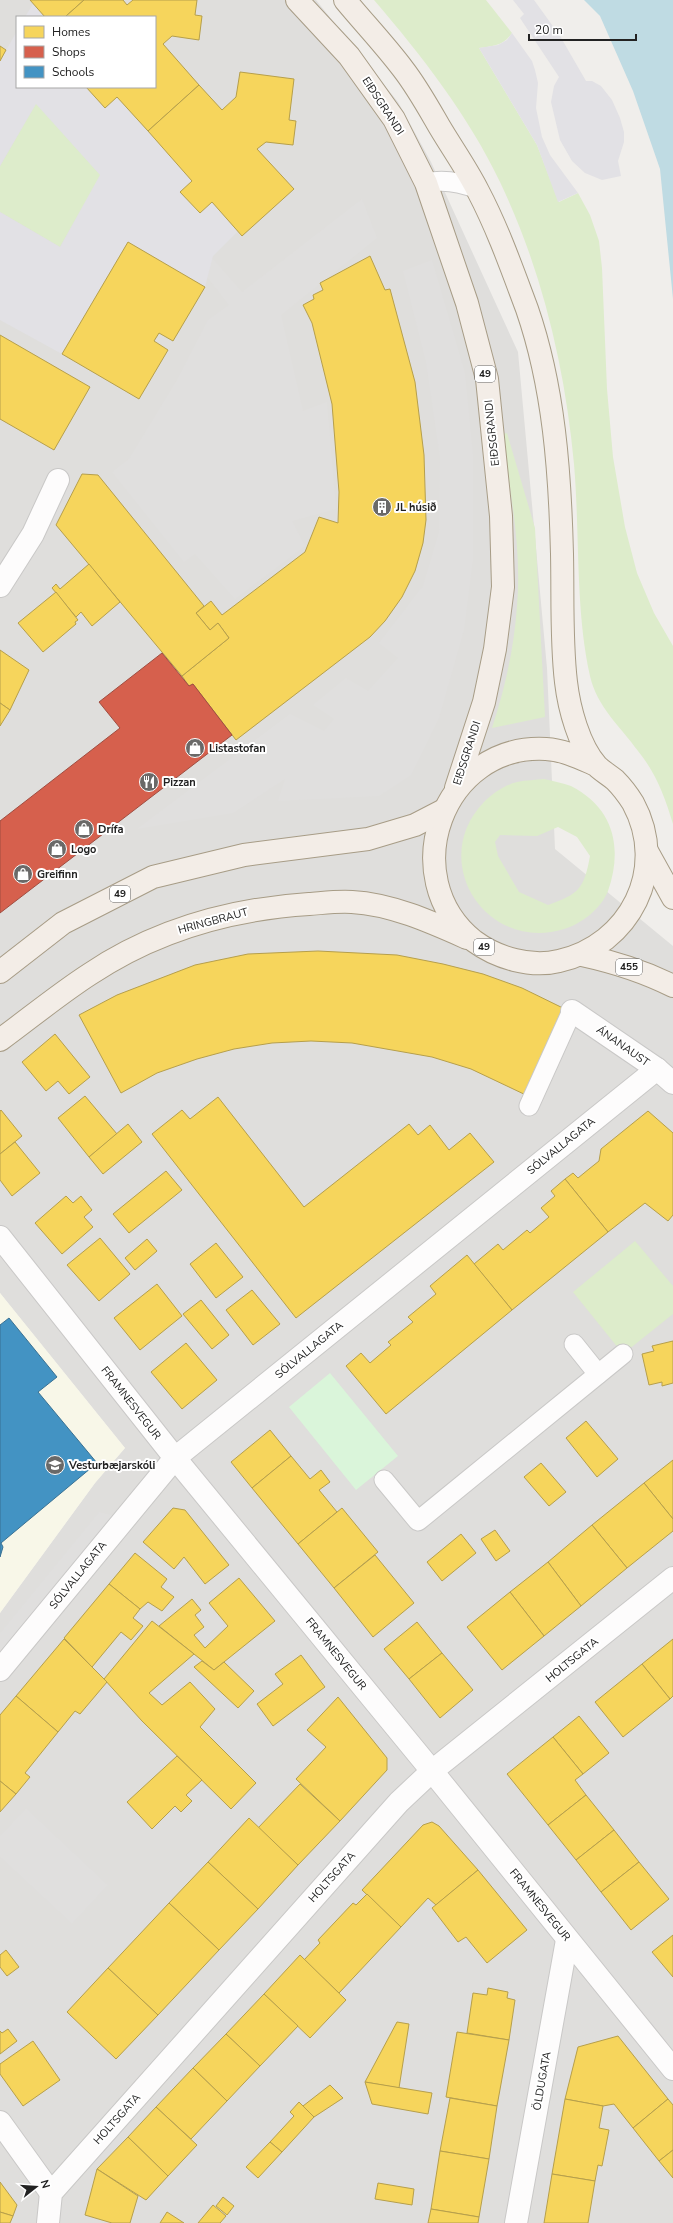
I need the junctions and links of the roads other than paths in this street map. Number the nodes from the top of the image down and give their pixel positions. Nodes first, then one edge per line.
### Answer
1 (297, 0) edge
2 (345, 0) edge
3 (426, 183) junction
4 (477, 189) junction
5 (58, 480) dead end
6 (0, 586) edge
7 (596, 765) junction
8 (449, 801) junction
9 (647, 851) junction
10 (673, 898) edge
11 (474, 941) junction
12 (582, 955) junction
13 (0, 972) edge
14 (673, 986) edge
15 (572, 1011) joint
16 (0, 1040) edge
17 (665, 1076) edge
18 (529, 1106) dead end
19 (0, 1237) edge
20 (574, 1344) dead end
21 (623, 1354) dead end
22 (598, 1374) junction
23 (175, 1458) junction
24 (384, 1480) dead end
25 (673, 1578) edge
26 (0, 1670) edge
27 (432, 1771) junction
28 (567, 1940) junction
29 (673, 2069) edge
30 (0, 2122) edge
31 (50, 2193) junction
32 (48, 2223) edge
33 (516, 2223) edge

1 - 3 main road, EIÐSGRANDI / 49
2 - 4 main road, 49
3 - 4 lane
3 - 8 main road, EIÐSGRANDI / 49
4 - 7 main road, 49
5 - 6 street
7 - 8 main road, 49
7 - 9 main road, 49
8 - 11 main road, 49
8 - 13 main road, 49
9 - 10 main road
9 - 12 main road, 49
11 - 12 main road, 49
11 - 16 main road, HRINGBRAUT / 49
12 - 14 main road, 455
15 - 17 street, ÁNANAUST
15 - 18 lane
17 - 23 street, SÓLVALLAGATA
19 - 23 street, FRAMNESVEGUR
20 - 22 lane
21 - 22 lane
22 - 24 lane
23 - 26 street, SÓLVALLAGATA
23 - 27 street, FRAMNESVEGUR
25 - 27 street, HOLTSGATA
27 - 28 street, FRAMNESVEGUR
27 - 31 street, HOLTSGATA
28 - 29 street, FRAMNESVEGUR
28 - 33 street, ÖLDUGATA
30 - 31 street
31 - 32 street

